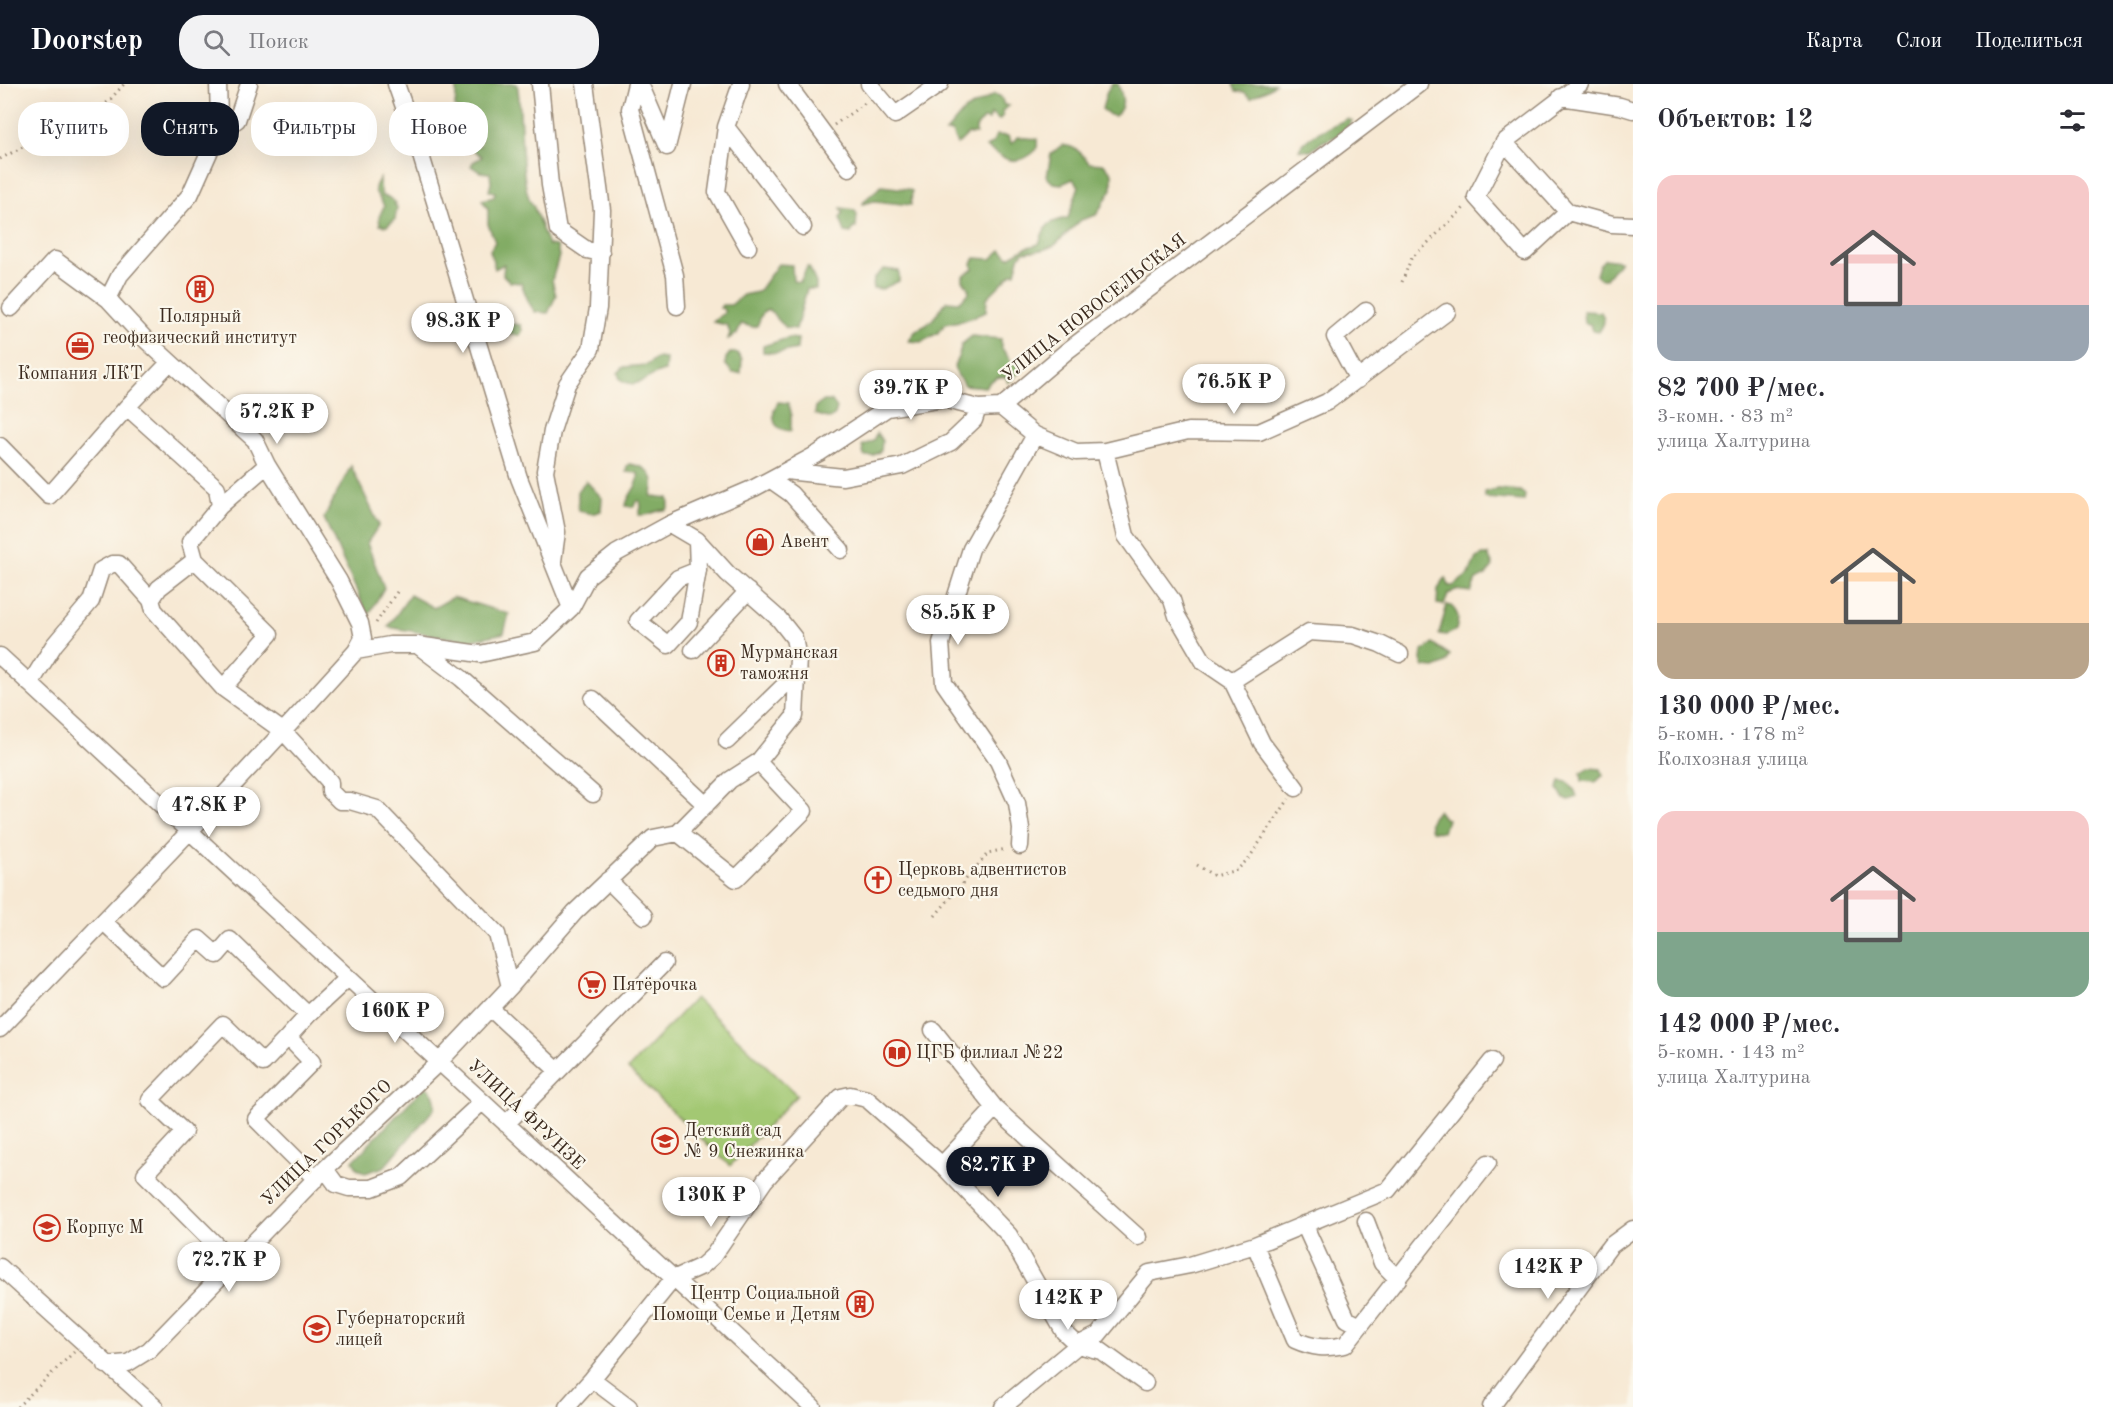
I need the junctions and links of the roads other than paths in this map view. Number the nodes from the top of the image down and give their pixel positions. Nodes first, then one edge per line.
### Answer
1 (218, 84) edge
2 (249, 84) edge
3 (396, 84) edge
4 (540, 84) edge
5 (585, 84) edge
6 (638, 84) edge
7 (683, 84) edge
8 (741, 84) edge
9 (787, 84) edge
10 (940, 84) edge
11 (1419, 84) edge
12 (1580, 84) edge
13 (873, 89) edge
14 (1561, 97) junction
15 (219, 102) edge
16 (1633, 110) edge
17 (239, 114) edge
18 (726, 127) junction
19 (1504, 142) junction
20 (207, 156) edge
21 (849, 168) dead end
22 (1568, 212) junction
23 (1633, 225) edge
24 (803, 227) dead end
25 (748, 247) dead end
26 (600, 254) junction
27 (108, 299) junction
28 (677, 306) dead end
29 (11, 308) dead end
30 (1366, 311) dead end
31 (1447, 312) dead end
32 (170, 362) junction
33 (1358, 380) junction
34 (127, 407) junction
35 (1001, 407) junction
36 (978, 408) junction
37 (1035, 435) junction
38 (0, 446) edge
39 (1105, 451) junction
40 (267, 465) junction
41 (786, 471) junction
42 (771, 480) junction
43 (220, 506) junction
44 (670, 524) junction
45 (697, 540) junction
46 (842, 550) dead end
47 (195, 560) junction
48 (553, 562) junction
49 (698, 570) dead end
50 (748, 591) junction
51 (151, 600) junction
52 (571, 608) junction
53 (417, 645) junction
54 (693, 650) dead end
55 (356, 651) junction
56 (1400, 654) dead end
57 (0, 656) edge
58 (798, 672) junction
59 (1232, 681) junction
60 (30, 684) junction
61 (223, 688) junction
62 (593, 699) dead end
63 (284, 732) junction
64 (727, 741) dead end
65 (758, 762) junction
66 (1296, 788) road end
67 (593, 794) dead end
68 (706, 805) junction
69 (190, 833) junction
70 (678, 834) junction
71 (1020, 846) road end
72 (608, 880) junction
73 (644, 916) dead end
74 (104, 922) junction
75 (664, 963) dead end
76 (348, 978) junction
77 (510, 987) junction
78 (490, 1008) junction
79 (309, 1015) junction
80 (0, 1029) edge
81 (933, 1030) dead end
82 (288, 1037) junction
83 (440, 1060) junction
84 (1492, 1061) dead end
85 (558, 1071) junction
86 (482, 1102) junction
87 (994, 1108) junction
88 (506, 1124) junction
89 (1488, 1163) dead end
90 (942, 1165) junction
91 (321, 1174) junction
92 (1366, 1221) dead end
93 (1304, 1224) junction
94 (1633, 1229) edge
95 (1138, 1237) dead end
96 (1255, 1245) junction
97 (234, 1263) junction
98 (0, 1267) edge
99 (673, 1279) junction
100 (1398, 1279) junction
101 (1360, 1326) junction
102 (1078, 1345) junction
103 (106, 1365) junction
104 (592, 1378) junction
105 (1145, 1383) dead end
106 (155, 1407) edge
107 (567, 1407) edge
108 (629, 1407) edge
109 (813, 1407) edge
110 (1003, 1407) edge
111 (1491, 1407) edge

1 - 15 street
2 - 17 street
3 - 48 street
4 - 26 street
5 - 26 street
6 - 7 street
6 - 28 street
8 - 18 street
9 - 21 street
10 - 13 street
11 - 35 street, УЛИЦА НОВОСЕЛЬСКАЯ
12 - 14 street
14 - 16 street
14 - 19 street
18 - 24 street
18 - 25 street
19 - 22 street
19 - 22 street
20 - 27 street
22 - 23 street
26 - 48 street
27 - 29 street
27 - 32 street
30 - 33 street
31 - 33 street
32 - 34 street
32 - 40 street
33 - 39 street
34 - 38 street
34 - 43 street
35 - 36 street, УЛИЦА НОВОСЕЛЬСКАЯ
35 - 37 street
36 - 41 street, УЛИЦА НОВОСЕЛЬСКАЯ
36 - 41 street
37 - 39 street
37 - 71 street
39 - 59 street
40 - 43 street
40 - 55 street
41 - 42 street, УЛИЦА НОВОСЕЛЬСКАЯ
42 - 44 street, УЛИЦА НОВОСЕЛЬСКАЯ
42 - 46 street
43 - 47 street
44 - 45 street
44 - 52 street, УЛИЦА НОВОСЕЛЬСКАЯ
45 - 49 street
45 - 50 street
47 - 51 street
47 - 61 street
48 - 52 street
50 - 54 street
50 - 58 street
51 - 60 street
51 - 61 street
52 - 53 street, УЛИЦА НОВОСЕЛЬСКАЯ
53 - 55 street, УЛИЦА НОВОСЕЛЬСКАЯ
53 - 67 street
55 - 63 street
56 - 59 street
57 - 60 street, УЛИЦА ФРУНЗЕ
58 - 64 street
58 - 65 street
59 - 66 street
60 - 69 street, УЛИЦА ФРУНЗЕ
61 - 63 street
62 - 68 street
63 - 69 street
63 - 77 street
65 - 68 street
65 - 70 street
68 - 70 street
69 - 74 street
69 - 76 street, УЛИЦА ФРУНЗЕ
70 - 72 street, УЛИЦА ГОРЬКОГО
72 - 73 street
72 - 77 street, УЛИЦА ГОРЬКОГО
74 - 79 street
74 - 80 street
75 - 85 street
76 - 79 street
76 - 83 street, УЛИЦА ФРУНЗЕ
77 - 78 street, УЛИЦА ГОРЬКОГО
78 - 83 street, УЛИЦА ГОРЬКОГО
78 - 85 street
79 - 82 street
81 - 87 street
82 - 91 street
82 - 97 street
83 - 86 street, УЛИЦА ФРУНЗЕ
83 - 91 street, УЛИЦА ГОРЬКОГО
84 - 93 street
85 - 88 street
86 - 88 street, УЛИЦА ФРУНЗЕ
86 - 91 street
87 - 90 street
87 - 95 street
88 - 99 street, УЛИЦА ФРУНЗЕ
89 - 100 street
90 - 99 street
90 - 102 street
91 - 97 street, УЛИЦА ГОРЬКОГО
92 - 100 street
93 - 96 street
93 - 101 street
94 - 111 street
96 - 101 street
96 - 102 street
97 - 103 street, УЛИЦА ГОРЬКОГО
98 - 103 street
99 - 104 street
99 - 109 street, УЛИЦА ФРУНЗЕ
100 - 101 street
102 - 105 street
102 - 110 street
103 - 106 street
104 - 107 street
104 - 108 street

